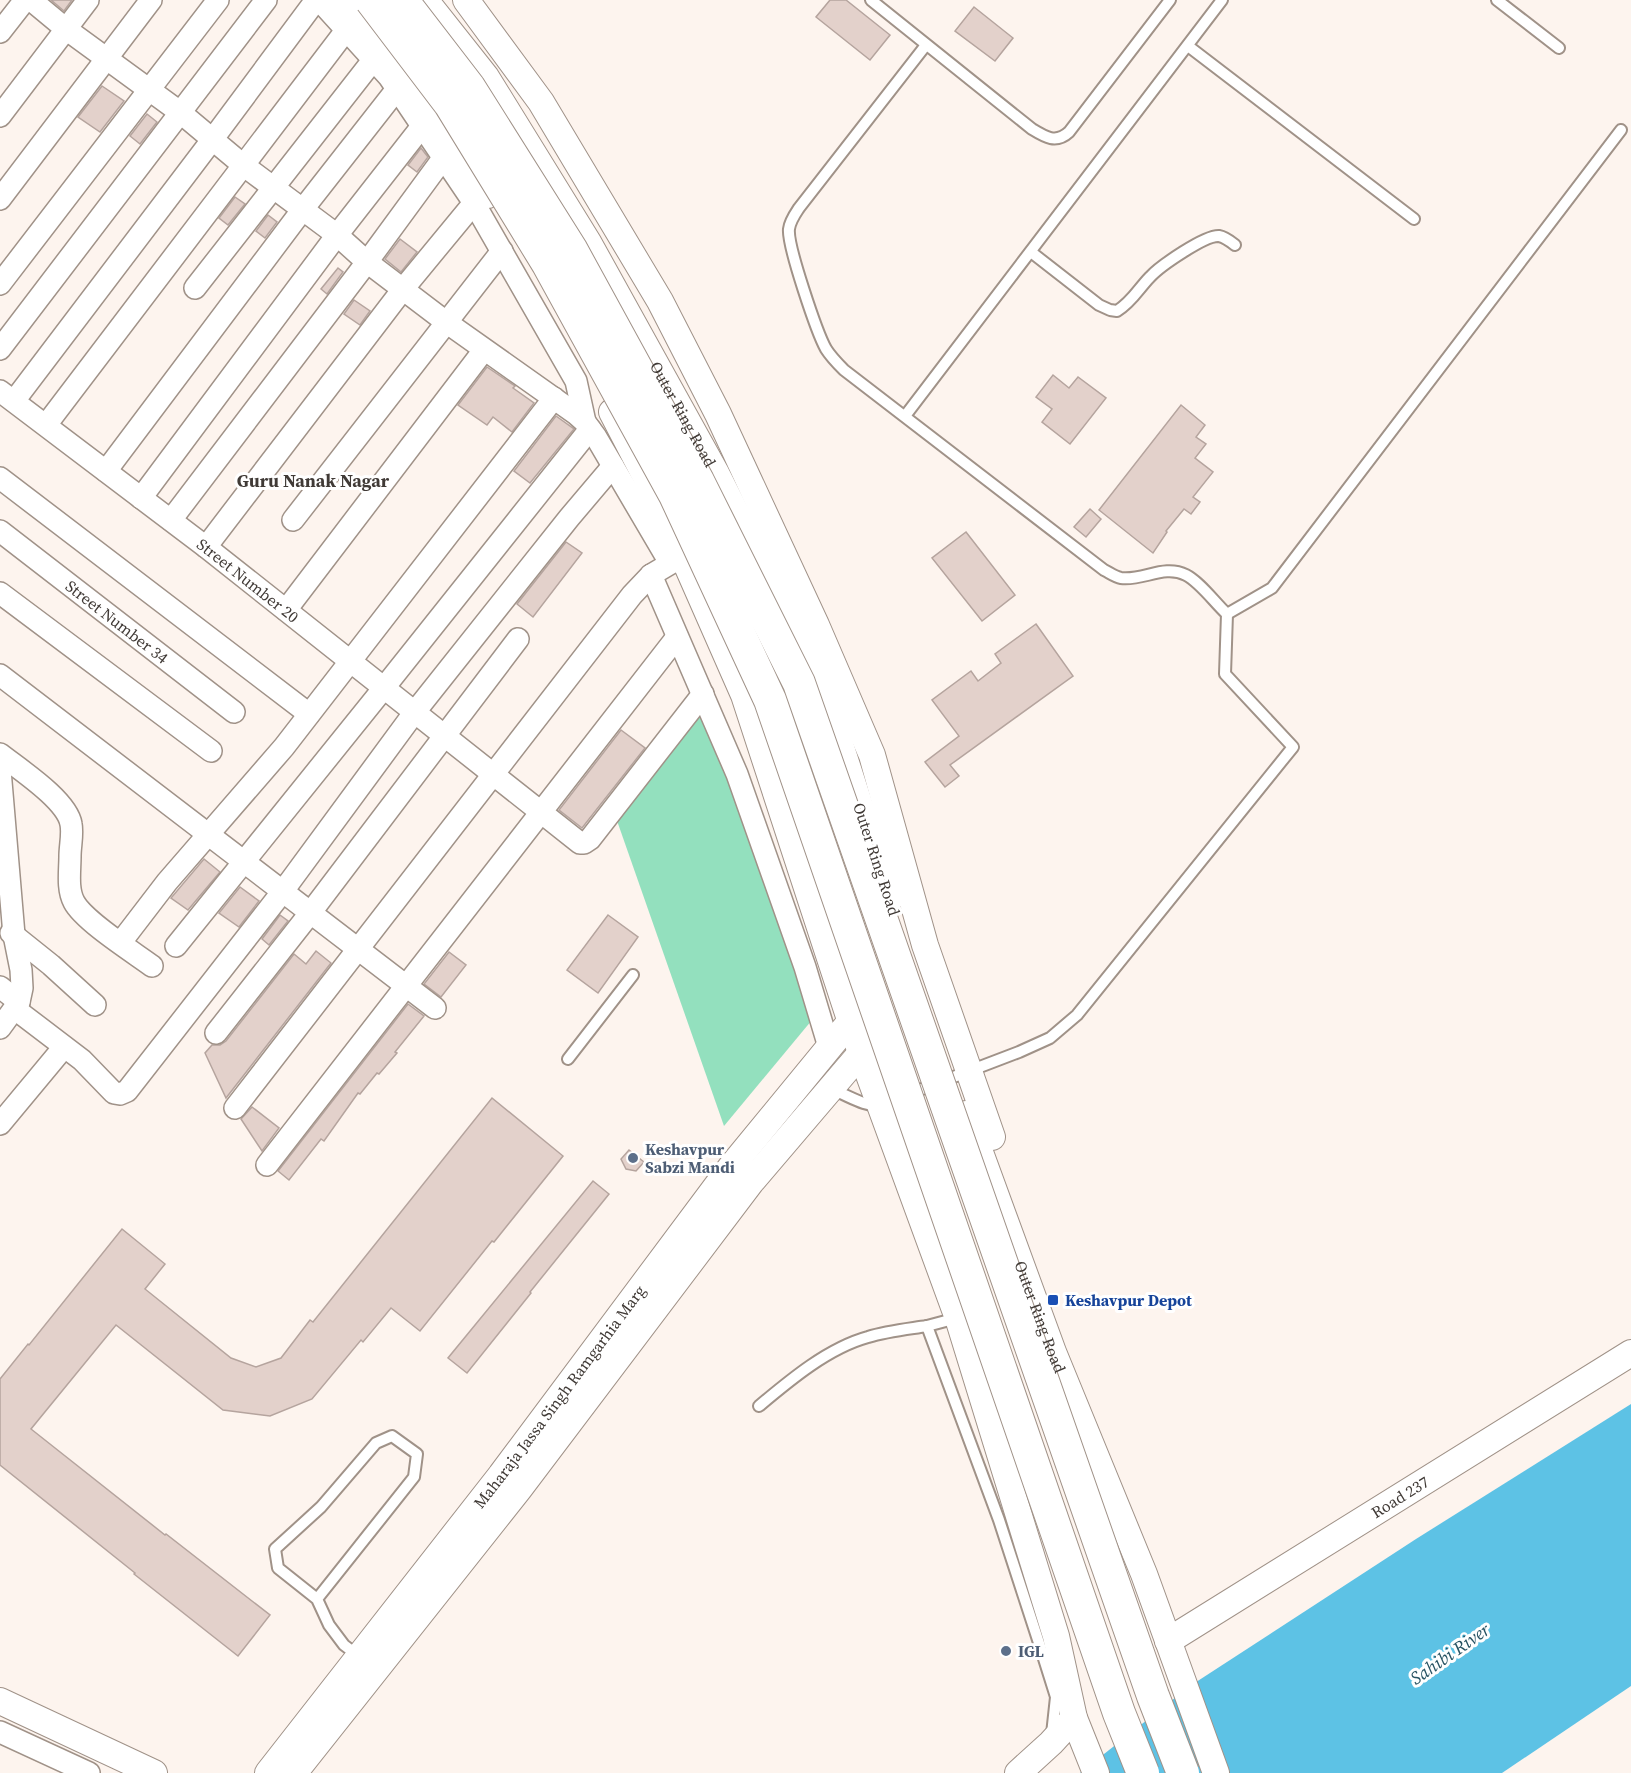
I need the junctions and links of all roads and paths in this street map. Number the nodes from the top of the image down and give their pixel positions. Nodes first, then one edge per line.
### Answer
1 (25, 0) edge
2 (32, 0) edge
3 (88, 0) edge
4 (151, 0) edge
5 (218, 0) edge
6 (266, 0) edge
7 (318, 0) edge
8 (345, 0) edge
9 (370, 0) edge
10 (402, 0) edge
11 (425, 0) edge
12 (466, 0) edge
13 (870, 0) edge
14 (1170, 0) edge
15 (1222, 0) edge
16 (1497, 0) edge
17 (66, 28) junction
18 (347, 29) junction
19 (0, 32) edge
20 (926, 45) junction
21 (1188, 46) junction
22 (1559, 48) dead end
23 (106, 58) junction
24 (374, 58) junction
25 (397, 89) junction
26 (149, 90) junction
27 (181, 113) junction
28 (0, 116) edge
29 (423, 125) junction
30 (1621, 130) dead end
31 (212, 140) junction
32 (444, 157) junction
33 (243, 165) junction
34 (273, 187) junction
35 (0, 199) edge
36 (474, 203) junction
37 (303, 209) junction
38 (1414, 219) dead end
39 (337, 235) junction
40 (1235, 245) dead end
41 (502, 251) junction
42 (1031, 252) junction
43 (367, 262) junction
44 (0, 284) edge
45 (195, 288) dead end
46 (403, 289) junction
47 (446, 322) junction
48 (0, 349) edge
49 (484, 350) junction
50 (7, 396) edge
51 (554, 398) junction
52 (905, 416) junction
53 (46, 425) junction
54 (587, 425) junction
55 (613, 466) junction
56 (106, 471) junction
57 (0, 478) edge
58 (141, 498) junction
59 (171, 520) junction
60 (293, 520) dead end
61 (0, 531) edge
62 (206, 547) junction
63 (677, 559) junction
64 (651, 575) junction
65 (0, 593) edge
66 (286, 610) junction
67 (1227, 614) junction
68 (677, 637) junction
69 (518, 639) dead end
70 (349, 662) junction
71 (0, 675) edge
72 (383, 689) junction
73 (703, 694) junction
74 (234, 712) dead end
75 (414, 713) junction
76 (309, 714) junction
77 (444, 737) junction
78 (211, 751) dead end
79 (0, 754) edge
80 (0, 770) edge
81 (493, 776) junction
82 (855, 789) junction
83 (540, 812) junction
84 (782, 812) junction
85 (3, 821) edge
86 (208, 833) junction
87 (243, 861) junction
88 (5, 874) edge
89 (283, 891) junction
90 (311, 912) junction
91 (7, 931) edge
92 (121, 942) junction
93 (176, 946) dead end
94 (358, 948) junction
95 (152, 966) dead end
96 (633, 975) dead end
97 (406, 985) junction
98 (0, 987) edge
99 (17, 1005) junction
100 (95, 1005) dead end
101 (435, 1008) dead end
102 (850, 1022) junction
103 (0, 1028) edge
104 (216, 1033) dead end
105 (64, 1047) junction
106 (829, 1047) junction
107 (861, 1053) junction
108 (568, 1059) dead end
109 (960, 1074) junction
110 (830, 1089) junction
111 (890, 1102) junction
112 (235, 1108) dead end
113 (0, 1124) edge
114 (267, 1165) dead end
115 (730, 1167) junction
116 (990, 1179) junction
117 (751, 1182) junction
118 (916, 1203) junction
119 (1031, 1291) junction
120 (958, 1318) junction
121 (927, 1326) junction
122 (1053, 1352) junction
123 (1631, 1353) edge
124 (759, 1406) dead end
125 (510, 1482) junction
126 (317, 1599) junction
127 (1168, 1641) junction
128 (356, 1674) junction
129 (0, 1701) edge
130 (1079, 1729) junction
131 (0, 1732) edge
132 (1051, 1743) junction
133 (293, 1764) edge
134 (89, 1773) edge
135 (154, 1773) edge
136 (268, 1773) edge
137 (1018, 1773) edge
138 (1096, 1773) edge
139 (1143, 1773) edge
140 (1183, 1773) edge
141 (1216, 1773) edge

1 - 19 street
2 - 17 street
3 - 17 street
4 - 23 street
5 - 26 street
6 - 27 street
7 - 18 street
7 - 31 street
8 - 63 street
9 - 139 main road, bridge
10 - 140 main road, Outer Ring Road, bridge
11 - 82 street, Outer Ring Road
12 - 109 street
13 - 20 lane
14 - 20 lane
15 - 21 lane
16 - 22 lane
17 - 23 street
17 - 28 street
18 - 24 street
18 - 33 street
20 - 52 lane
21 - 38 lane
21 - 42 lane
23 - 26 street
23 - 35 street
24 - 25 street
24 - 34 street
25 - 29 street
25 - 37 street
26 - 27 street
26 - 44 street
27 - 31 street
27 - 48 street
29 - 32 street
29 - 39 street
30 - 67 lane
31 - 33 street
31 - 50 street
32 - 36 street
32 - 43 street
33 - 34 street
33 - 53 street
34 - 37 street
34 - 45 street
36 - 41 street
36 - 46 street
37 - 39 street
37 - 56 street
39 - 43 street
39 - 58 street
40 - 42 lane
41 - 47 street
41 - 54 street
42 - 52 lane
43 - 46 street
43 - 59 street
46 - 47 street
46 - 62 street
47 - 49 street
47 - 60 street
49 - 51 street
49 - 66 street
50 - 53 street, Street Number 20
51 - 54 street
51 - 70 street
52 - 67 lane
53 - 56 street, Street Number 20
54 - 55 street
54 - 72 street
55 - 63 street
55 - 75 street
56 - 58 street, Street Number 20
57 - 76 street
58 - 59 street, Street Number 20
59 - 62 street, Street Number 20
61 - 74 street, Street Number 34
62 - 66 street, Street Number 20
63 - 64 street
63 - 84 street
64 - 68 street
64 - 81 street
65 - 78 street
66 - 70 street, Street Number 20
67 - 109 lane
68 - 73 street
68 - 83 street
69 - 77 street
70 - 72 street, Street Number 20
70 - 76 street
71 - 86 street
72 - 75 street, Street Number 20
72 - 87 street
73 - 83 street, Street Number 20
73 - 106 street
75 - 77 street, Street Number 20
75 - 89 street
76 - 86 street
77 - 81 street, Street Number 20
77 - 90 street
79 - 92 street
80 - 85 street
81 - 83 street, Street Number 20
81 - 94 street
82 - 84 street
82 - 109 street, Outer Ring Road
83 - 97 street
84 - 102 street
85 - 88 street
86 - 87 street
86 - 92 street
87 - 89 street
87 - 93 street
88 - 91 street
89 - 90 street
89 - 105 street
90 - 94 street
90 - 104 street
91 - 99 street
91 - 100 street
92 - 95 street
94 - 97 street
94 - 112 street
96 - 108 lane
97 - 101 street
97 - 114 street
98 - 99 street
99 - 103 street
99 - 105 street
102 - 106 street, Maharaja Jassa Singh Ramgarhia Marg
102 - 107 street
105 - 113 street
106 - 115 street, Maharaja Jassa Singh Ramgarhia Marg
107 - 110 street, Maharaja Jassa Singh Ramgarhia Marg
107 - 111 street
109 - 111 lane
109 - 116 street, Outer Ring Road
109 - 122 street
110 - 111 lane
110 - 117 street, Maharaja Jassa Singh Ramgarhia Marg
111 - 118 street
115 - 117 street
115 - 125 street, Maharaja Jassa Singh Ramgarhia Marg
116 - 118 street
116 - 119 street, Outer Ring Road
117 - 125 street, Maharaja Jassa Singh Ramgarhia Marg
118 - 120 street
119 - 120 lane
119 - 122 street, Outer Ring Road
120 - 121 lane
120 - 130 street
121 - 124 lane
121 - 132 lane
122 - 127 street, Outer Ring Road
123 - 127 street, Road 237
125 - 128 street, Maharaja Jassa Singh Ramgarhia Marg
126 - 126 lane
126 - 128 lane
127 - 141 street, Outer Ring Road
128 - 133 street, Maharaja Jassa Singh Ramgarhia Marg
129 - 135 street
130 - 132 street
130 - 138 street
131 - 134 street
132 - 137 street
133 - 136 street, Maharaja Jassa Singh Ramgarhia Marg

